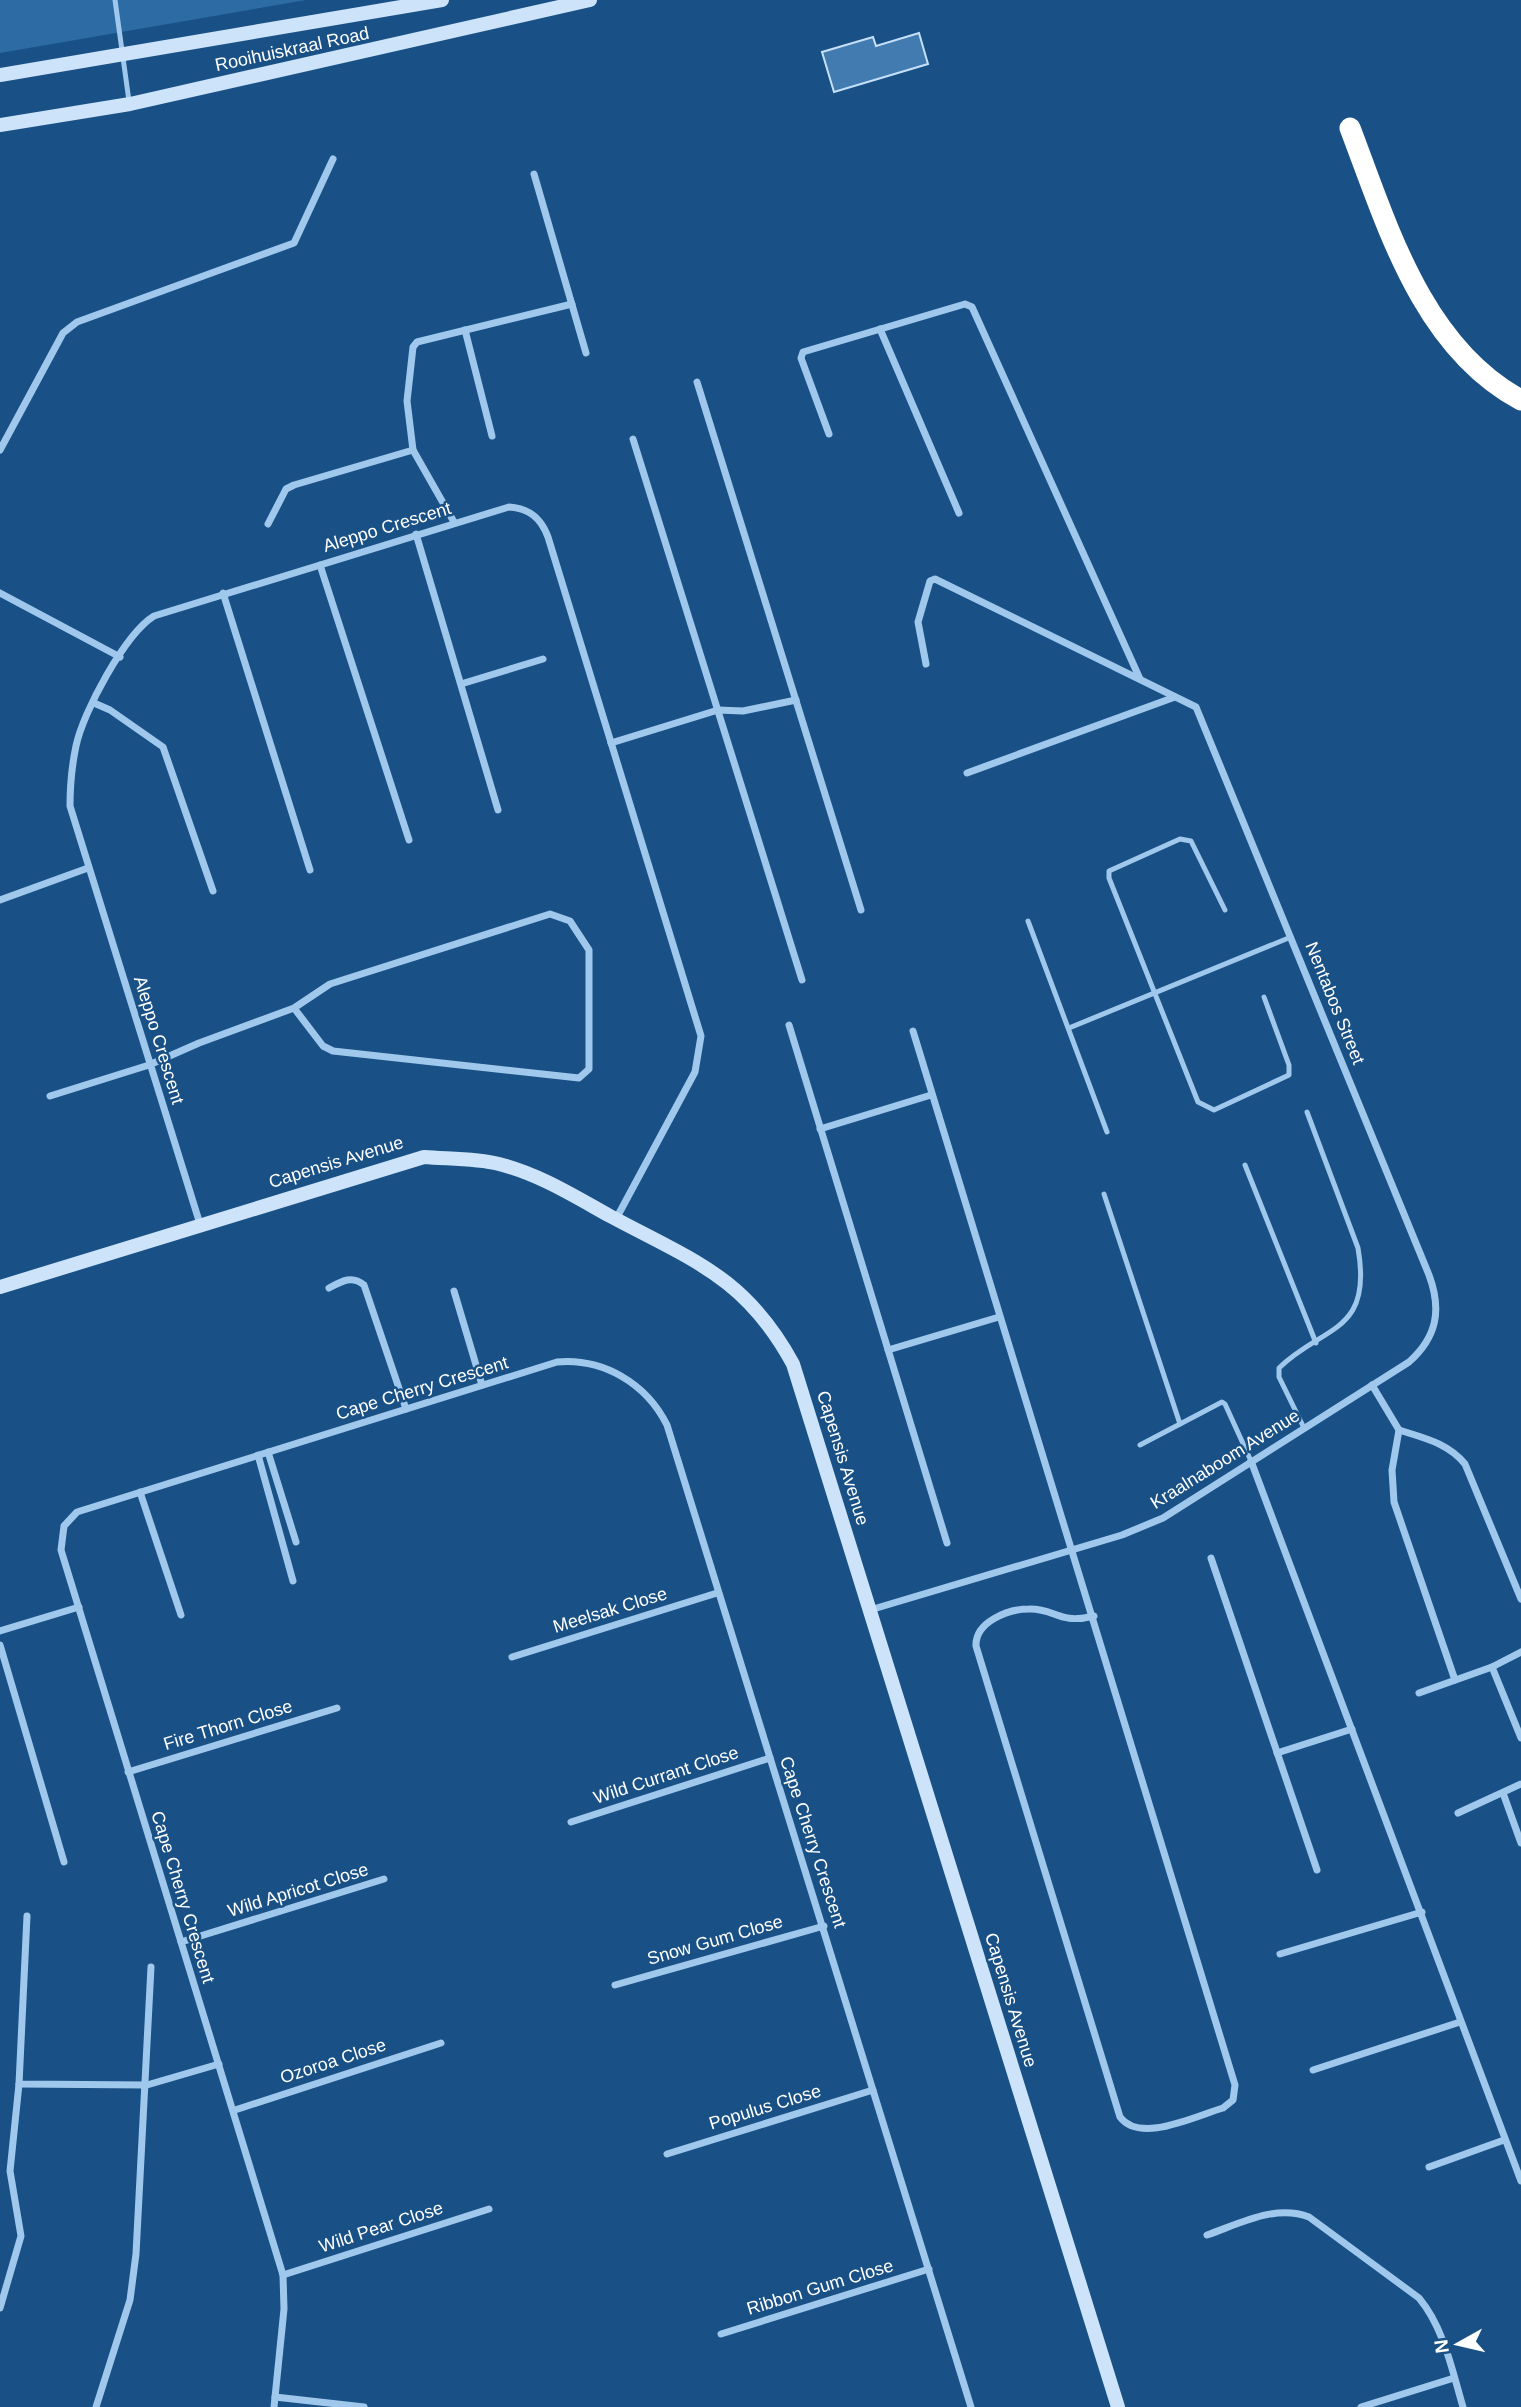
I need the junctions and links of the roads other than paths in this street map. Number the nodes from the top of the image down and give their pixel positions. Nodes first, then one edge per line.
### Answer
1 (115, 0) edge
2 (442, 0) edge
3 (590, 0) edge
4 (123, 53) junction
5 (0, 75) edge
6 (130, 104) junction
7 (0, 125) edge
8 (1350, 128) dead end
9 (333, 159) dead end
10 (534, 174) dead end
11 (572, 304) junction
12 (880, 329) junction
13 (465, 330) junction
14 (586, 353) dead end
15 (697, 382) dead end
16 (1521, 400) edge
17 (829, 434) dead end
18 (492, 436) dead end
19 (633, 439) dead end
20 (0, 450) edge
21 (413, 450) junction
22 (959, 513) dead end
23 (454, 523) junction
24 (268, 524) dead end
25 (416, 534) junction
26 (320, 565) junction
27 (0, 593) edge
28 (223, 593) junction
29 (120, 657) junction
30 (543, 659) dead end
31 (926, 664) dead end
32 (1141, 680) junction
33 (461, 684) junction
34 (1175, 697) junction
35 (796, 700) junction
36 (94, 703) junction
37 (718, 710) junction
38 (611, 743) junction
39 (967, 773) dead end
40 (498, 810) dead end
41 (409, 840) dead end
42 (88, 868) junction
43 (310, 870) dead end
44 (213, 891) dead end
45 (0, 900) edge
46 (861, 910) dead end
47 (1225, 910) dead end
48 (1028, 921) dead end
49 (1292, 937) junction
50 (802, 980) dead end
51 (1155, 993) junction
52 (1264, 997) dead end
53 (294, 1008) junction
54 (789, 1025) dead end
55 (1069, 1028) junction
56 (913, 1031) dead end
57 (149, 1065) junction
58 (931, 1095) junction
59 (50, 1096) dead end
60 (1307, 1112) dead end
61 (820, 1129) junction
62 (1107, 1132) dead end
63 (1245, 1166) dead end
64 (1104, 1194) dead end
65 (616, 1219) junction
66 (200, 1224) junction
67 (0, 1287) edge
68 (329, 1288) dead end
69 (454, 1291) dead end
70 (1438, 1313) joint
71 (999, 1317) junction
72 (1316, 1343) junction
73 (888, 1350) junction
74 (482, 1385) junction
75 (1372, 1385) junction
76 (406, 1409) junction
77 (1180, 1424) junction
78 (1304, 1428) junction
79 (1399, 1430) junction
80 (1140, 1445) dead end
81 (268, 1452) junction
82 (258, 1455) junction
83 (1251, 1461) junction
84 (140, 1492) junction
85 (296, 1542) dead end
86 (947, 1543) dead end
87 (1072, 1550) junction
88 (1210, 1558) dead end
89 (293, 1581) dead end
90 (717, 1593) junction
91 (1521, 1599) edge
92 (79, 1607) junction
93 (870, 1611) junction
94 (181, 1615) dead end
95 (1094, 1616) junction
96 (0, 1631) edge
97 (0, 1646) edge
98 (1521, 1652) edge
99 (512, 1657) dead end
100 (1492, 1667) junction
101 (1455, 1680) junction
102 (1419, 1693) dead end
103 (337, 1708) dead end
104 (1352, 1729) junction
105 (1521, 1738) edge
106 (1277, 1754) junction
107 (770, 1758) junction
108 (128, 1772) junction
109 (1521, 1784) edge
110 (1503, 1793) junction
111 (1458, 1813) dead end
112 (571, 1822) dead end
113 (1521, 1843) edge
114 (64, 1862) dead end
115 (1317, 1870) dead end
116 (384, 1879) dead end
117 (1422, 1912) junction
118 (27, 1916) dead end
119 (824, 1926) junction
120 (181, 1942) junction
121 (1280, 1954) dead end
122 (151, 1967) dead end
123 (615, 1984) dead end
124 (1460, 2022) junction
125 (441, 2043) dead end
126 (219, 2064) junction
127 (1313, 2070) dead end
128 (19, 2084) junction
129 (147, 2085) junction
130 (873, 2090) junction
131 (234, 2110) junction
132 (1504, 2140) junction
133 (667, 2154) dead end
134 (1429, 2166) dead end
135 (10, 2171) junction
136 (0, 2172) edge
137 (1521, 2181) edge
138 (489, 2209) dead end
139 (1207, 2235) dead end
140 (929, 2269) junction
141 (283, 2276) junction
142 (0, 2308) edge
143 (721, 2334) dead end
144 (1454, 2378) junction
145 (275, 2397) junction
146 (96, 2407) edge
147 (274, 2407) edge
148 (364, 2407) edge
149 (971, 2407) edge
150 (1118, 2407) edge
151 (1361, 2407) edge
152 (1464, 2407) edge

1 - 4 lane
2 - 4 street, Rooihuiskraal Road
3 - 6 street, Rooihuiskraal Road
4 - 5 street, Rooihuiskraal Road
4 - 6 lane
6 - 7 street, Rooihuiskraal Road
8 - 16 highway
9 - 20 street
10 - 11 street
11 - 13 street
11 - 14 street
12 - 17 street
12 - 22 street
12 - 32 street
13 - 18 street
13 - 21 street
15 - 35 street
19 - 37 street
21 - 23 street
21 - 24 street
23 - 25 street, Aleppo Crescent
23 - 38 street, Aleppo Crescent
25 - 26 street, Aleppo Crescent
25 - 33 street
26 - 28 street, Aleppo Crescent
26 - 41 street
27 - 29 street
28 - 29 street, Aleppo Crescent
28 - 43 street
29 - 36 street, Aleppo Crescent
30 - 33 street
31 - 32 street
32 - 34 street
33 - 40 street
34 - 39 street
34 - 49 street, Nentabos Street
35 - 37 street
35 - 46 street
36 - 42 street, Aleppo Crescent
36 - 44 street
37 - 38 street
37 - 50 street
38 - 65 street, Aleppo Crescent
42 - 45 street
42 - 57 street, Aleppo Crescent
47 - 51 lane
48 - 55 lane
49 - 51 lane
49 - 70 street, Nentabos Street
51 - 52 lane
51 - 55 lane
53 - 53 street
53 - 57 street
54 - 61 street
55 - 62 lane
56 - 58 street
57 - 59 street
57 - 66 street, Aleppo Crescent
58 - 61 street
58 - 71 street
60 - 72 lane
61 - 73 street
63 - 72 lane
64 - 77 lane
65 - 66 street, Capensis Avenue
65 - 93 street, Capensis Avenue
66 - 67 street, Capensis Avenue
68 - 76 street
69 - 74 street
70 - 75 street, Kraalnaboom Avenue
71 - 73 street
71 - 87 street
72 - 78 lane
73 - 86 street
74 - 76 street, Cape Cherry Crescent
74 - 90 street, Cape Cherry Crescent
75 - 78 street, Kraalnaboom Avenue
75 - 79 street
76 - 81 street, Cape Cherry Crescent
77 - 80 lane
77 - 83 lane
78 - 83 street, Kraalnaboom Avenue
79 - 91 street
79 - 101 street
81 - 82 street, Cape Cherry Crescent
81 - 85 street
82 - 84 street, Cape Cherry Crescent
82 - 89 street
83 - 87 street, Kraalnaboom Avenue
83 - 104 street
84 - 92 street, Cape Cherry Crescent
84 - 94 street
87 - 93 street, Kraalnaboom Avenue
87 - 95 street
88 - 106 street
90 - 99 street, Meelsak Close
90 - 107 street, Cape Cherry Crescent
92 - 96 street
92 - 108 street, Cape Cherry Crescent
93 - 150 street, Capensis Avenue
95 - 95 street
97 - 114 street
98 - 100 street
100 - 101 street
100 - 105 street
101 - 102 street
103 - 108 street, Fire Thorn Close
104 - 106 street
104 - 117 street
106 - 115 street
107 - 112 street, Wild Currant Close
107 - 119 street, Cape Cherry Crescent
108 - 120 street, Cape Cherry Crescent
109 - 110 street
110 - 111 street
110 - 113 street
116 - 120 street, Wild Apricot Close
117 - 121 street
117 - 124 street
118 - 128 street
119 - 123 street, Snow Gum Close
119 - 130 street, Cape Cherry Crescent
120 - 126 street, Cape Cherry Crescent
122 - 129 street
124 - 127 street
124 - 132 street
125 - 131 street, Ozoroa Close
126 - 129 street
126 - 131 street, Cape Cherry Crescent
128 - 129 street
128 - 135 street
129 - 146 street
130 - 133 street, Populus Close
130 - 140 street, Cape Cherry Crescent
131 - 141 street, Cape Cherry Crescent
132 - 134 street
132 - 137 street
135 - 136 street
135 - 142 street
138 - 141 street, Wild Pear Close
139 - 144 street
140 - 143 street, Ribbon Gum Close
140 - 149 street, Cape Cherry Crescent
141 - 145 street, Cape Cherry Crescent
144 - 151 street
144 - 152 street
145 - 147 street, Cape Cherry Crescent
145 - 148 street

